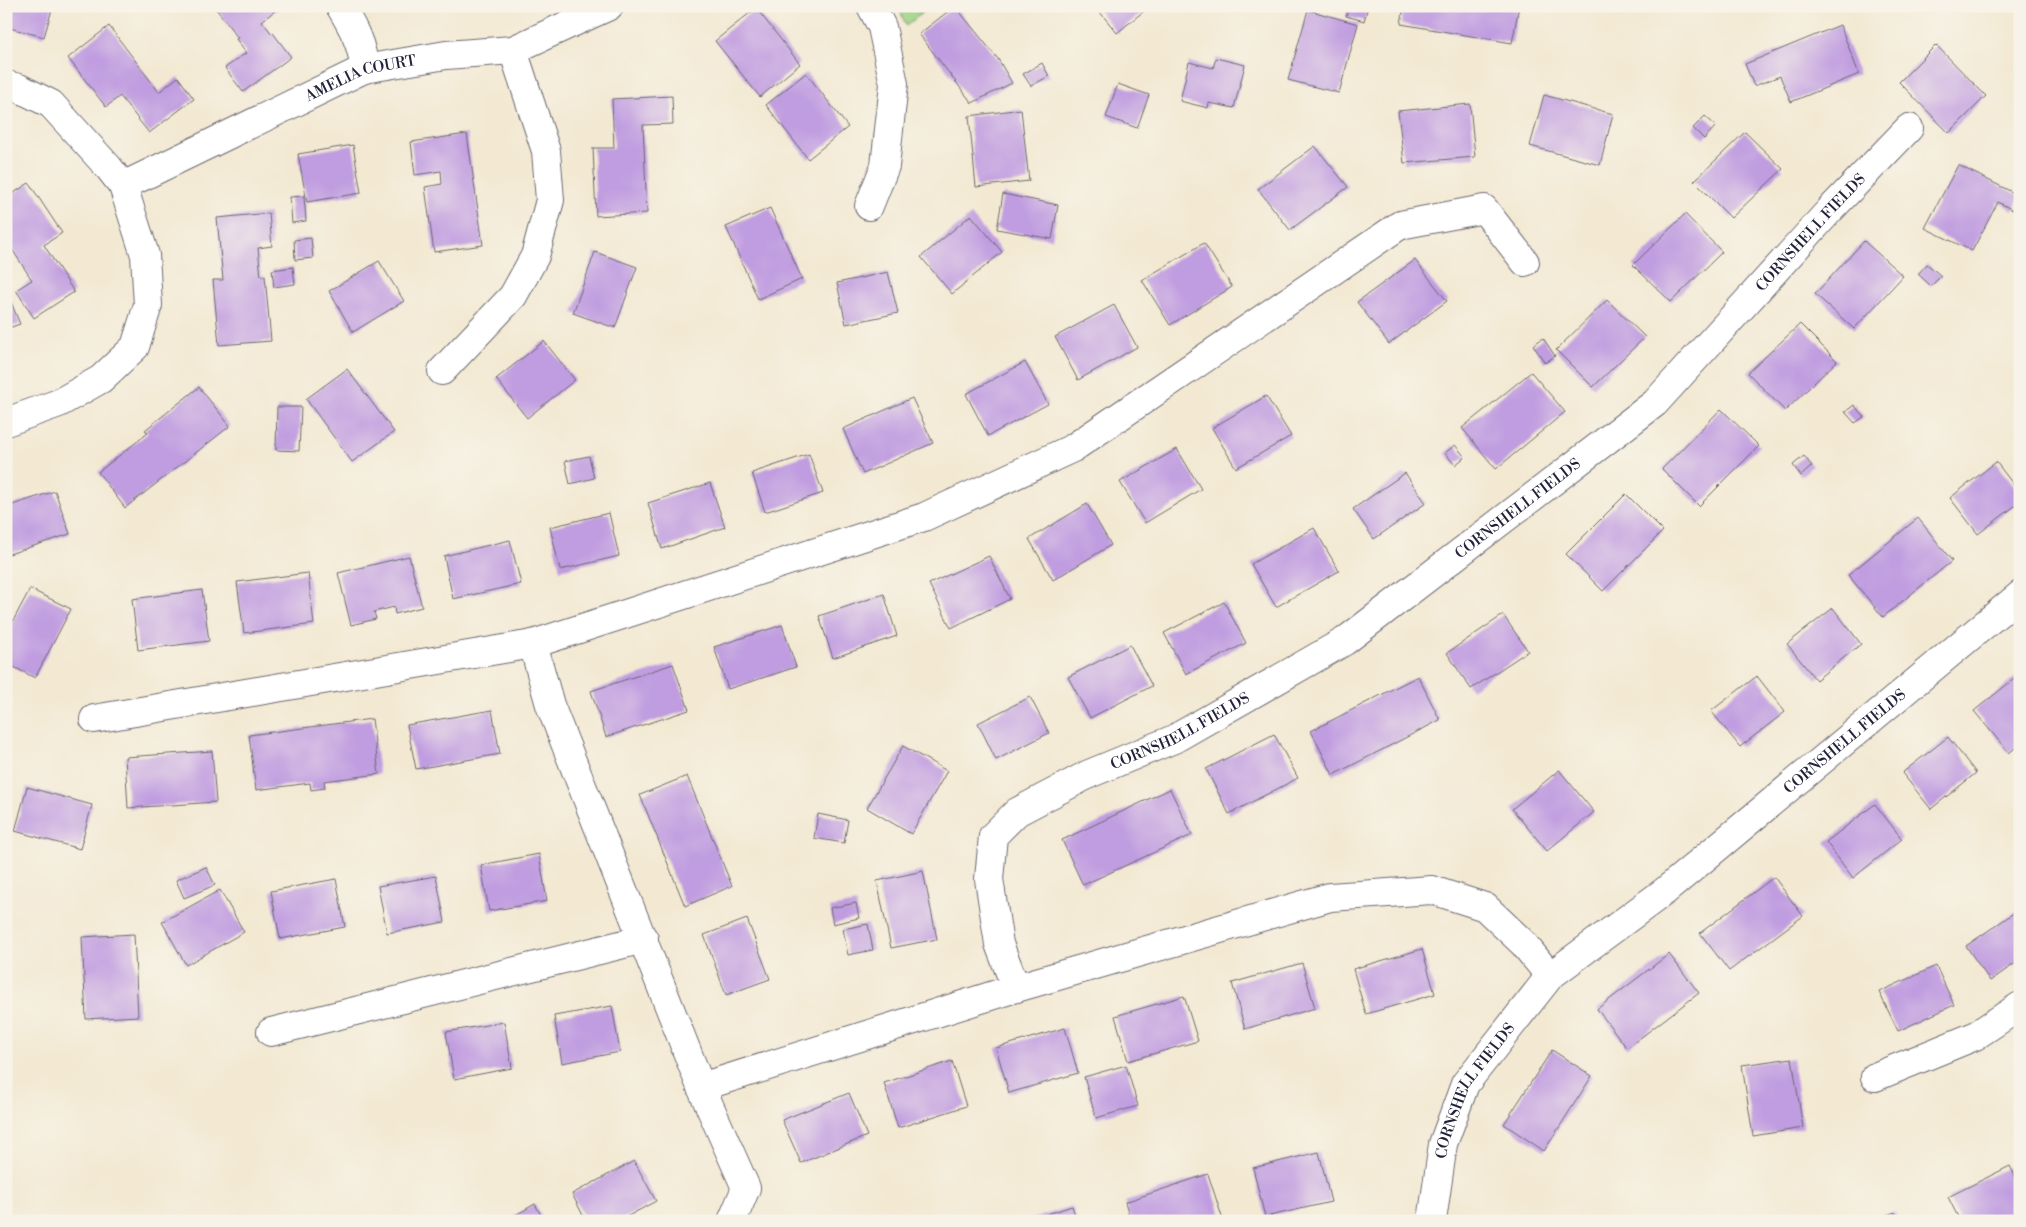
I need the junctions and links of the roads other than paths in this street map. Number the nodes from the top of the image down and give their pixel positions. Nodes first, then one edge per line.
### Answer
1 (340, 6) edge
2 (609, 6) edge
3 (871, 6) edge
4 (513, 50) junction
5 (364, 69) junction
6 (6, 84) edge
7 (1909, 128) dead end
8 (123, 186) junction
9 (869, 206) dead end
10 (1525, 262) dead end
11 (442, 370) dead end
12 (6, 422) edge
13 (2020, 595) edge
14 (533, 644) junction
15 (94, 719) dead end
16 (644, 939) junction
17 (1550, 976) junction
18 (1016, 988) junction
19 (2020, 1006) edge
20 (271, 1032) dead end
21 (1875, 1077) dead end
22 (701, 1087) junction
23 (732, 1221) edge
24 (1432, 1221) edge

1 - 5 street
2 - 4 street, AMELIA COURT
3 - 9 street
4 - 5 street, AMELIA COURT
4 - 11 street
5 - 8 street, AMELIA COURT
6 - 8 street
7 - 18 street, CORNSHELL FIELDS
8 - 12 street
10 - 14 street
13 - 17 street, CORNSHELL FIELDS
14 - 15 street
14 - 16 street
16 - 20 street
16 - 22 street
17 - 18 street
17 - 24 street, CORNSHELL FIELDS
18 - 22 street
19 - 21 street
22 - 23 street

